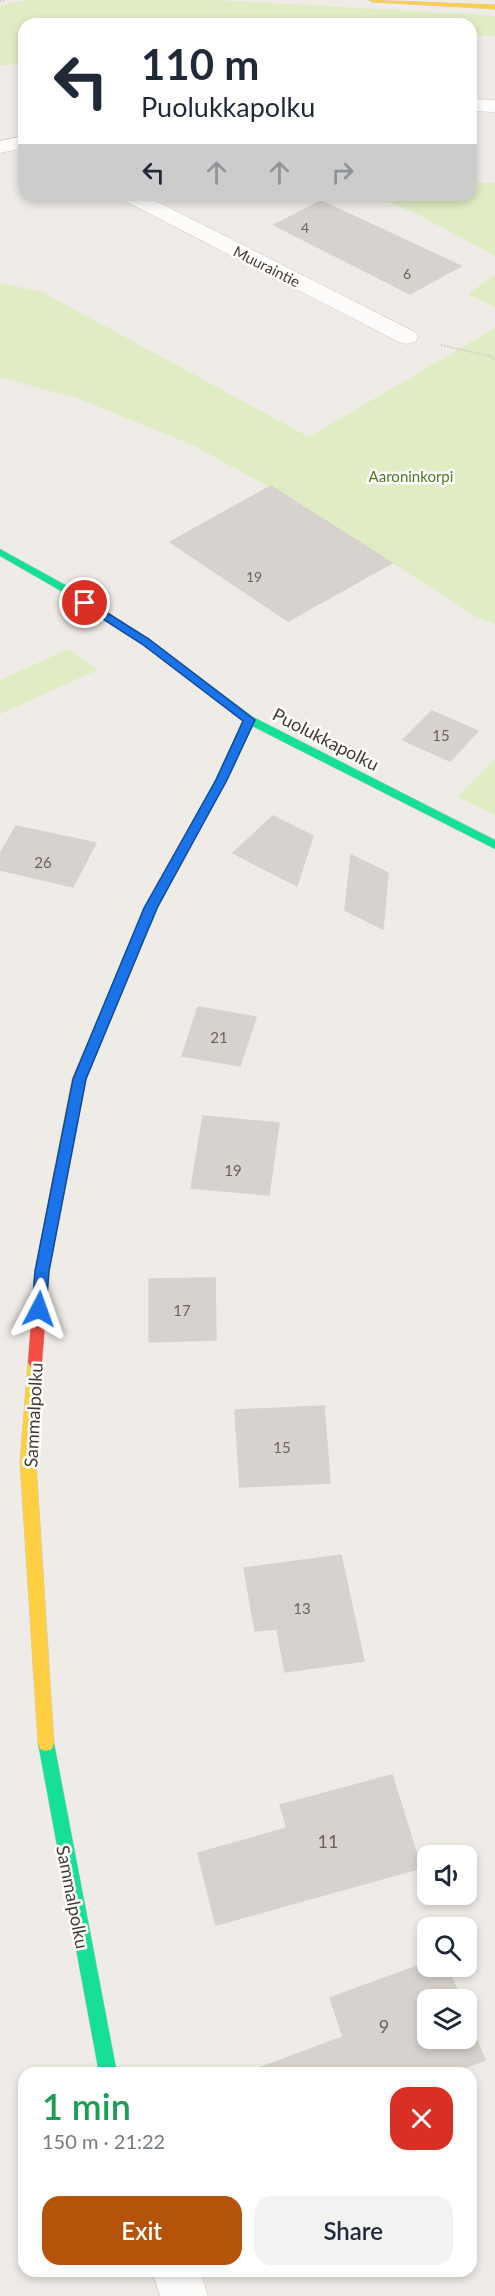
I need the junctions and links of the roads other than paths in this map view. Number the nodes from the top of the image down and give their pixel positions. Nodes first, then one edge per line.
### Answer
1 (373, 0) edge
2 (495, 7) edge
3 (477, 105) edge
4 (495, 106) edge
5 (18, 143) edge
6 (0, 147) edge
7 (140, 201) edge
8 (407, 337) road end
9 (0, 552) edge
10 (249, 720) junction
11 (495, 845) edge
12 (107, 2067) edge
13 (178, 2277) edge
14 (184, 2296) edge

1 - 2 street
3 - 4 street
5 - 6 street
7 - 8 street, Muuraintie
9 - 10 street, Puolukkapolku
10 - 11 street, Puolukkapolku
10 - 12 street, Sammalpolku
13 - 14 street

